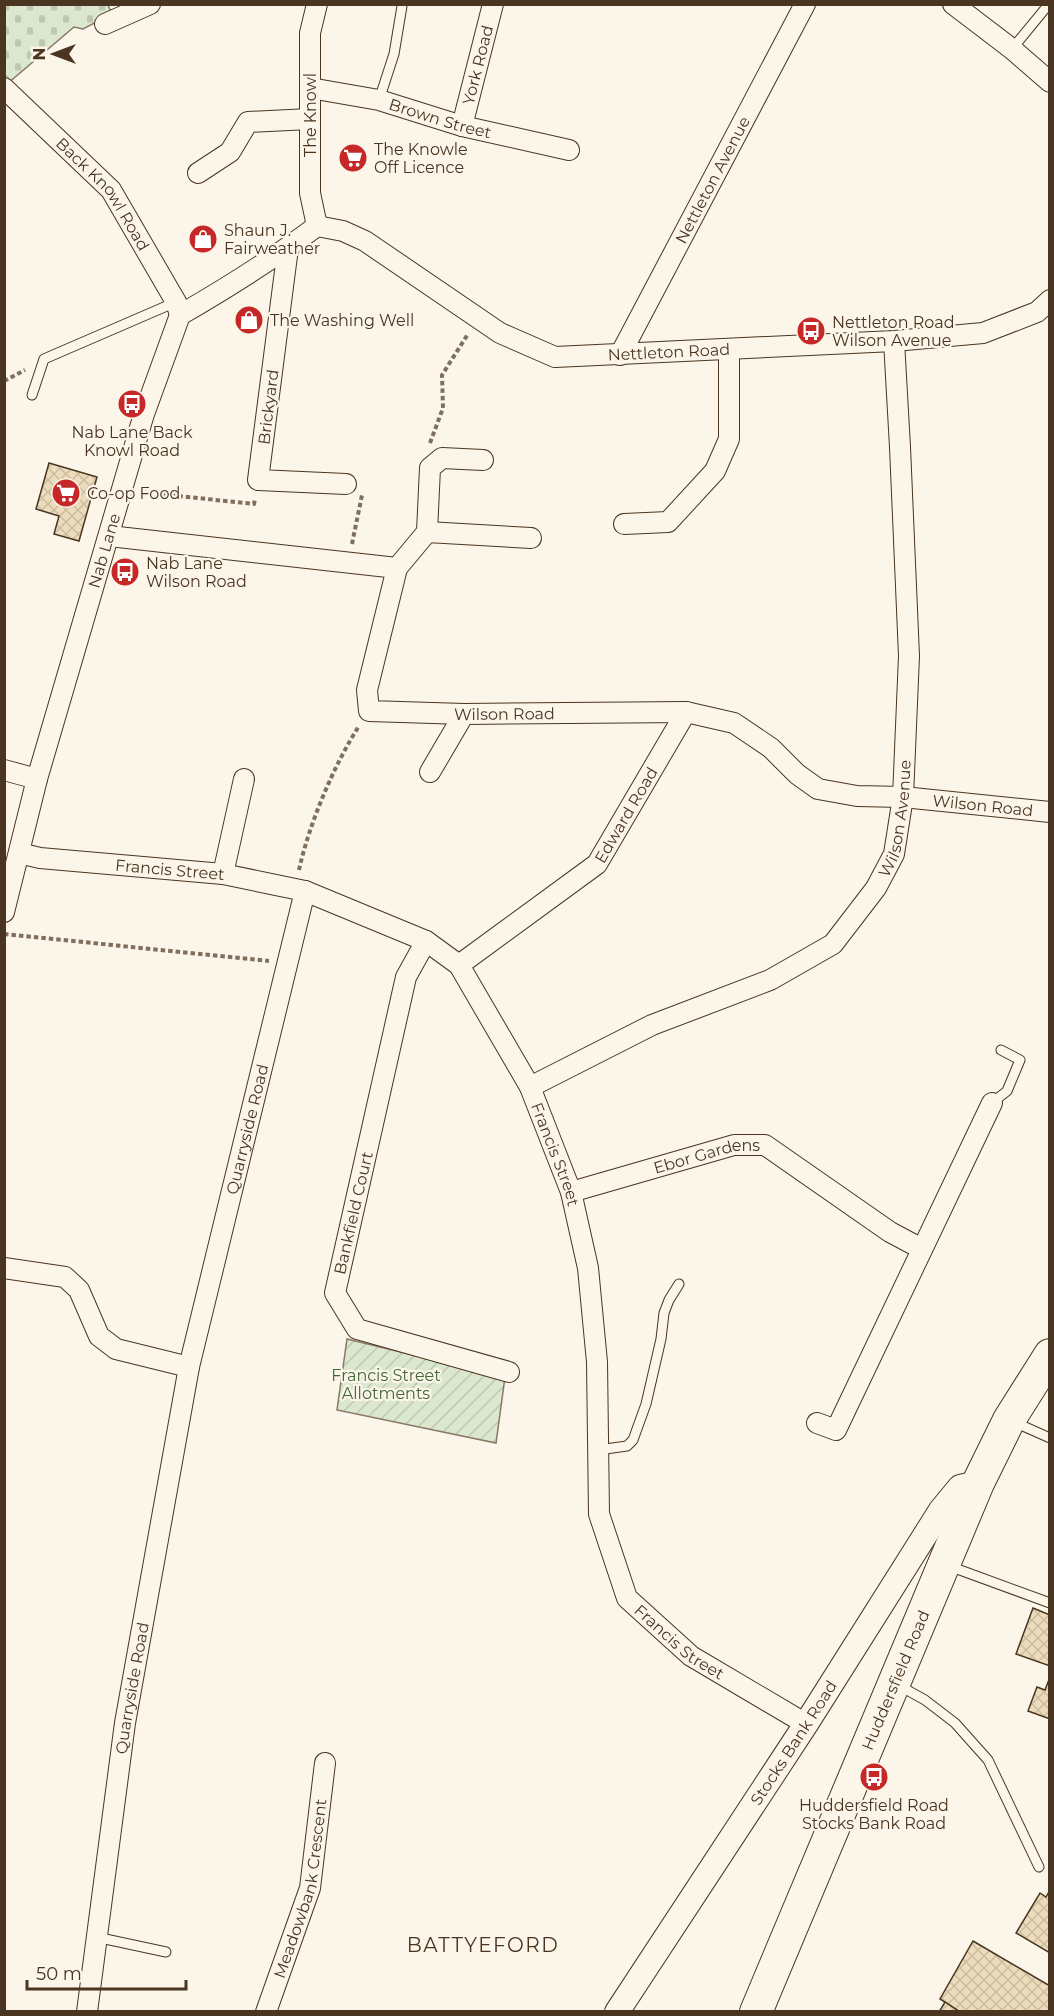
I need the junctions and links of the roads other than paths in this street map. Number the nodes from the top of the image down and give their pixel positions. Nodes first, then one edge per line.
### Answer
1 (150, 4) edge
2 (317, 4) edge
3 (493, 4) edge
4 (805, 4) edge
5 (953, 4) edge
6 (1049, 4) edge
7 (402, 6) dead end
8 (105, 24) dead end
9 (1012, 49) junction
10 (1050, 82) edge
11 (4, 88) edge
12 (310, 88) junction
13 (379, 100) junction
14 (310, 119) junction
15 (462, 126) junction
16 (569, 150) dead end
17 (198, 173) dead end
18 (317, 226) junction
19 (288, 248) junction
20 (1050, 300) edge
21 (178, 309) junction
22 (894, 341) junction
23 (729, 349) junction
24 (620, 355) junction
25 (32, 395) dead end
26 (483, 460) dead end
27 (346, 484) road end
28 (624, 524) dead end
29 (428, 532) junction
30 (109, 536) junction
31 (531, 538) dead end
32 (397, 568) junction
33 (686, 712) junction
34 (465, 714) junction
35 (4, 770) edge
36 (430, 772) dead end
37 (37, 779) junction
38 (244, 779) dead end
39 (903, 797) junction
40 (1050, 812) edge
41 (19, 853) junction
42 (223, 874) junction
43 (300, 889) junction
44 (4, 912) edge
45 (426, 941) junction
46 (459, 966) junction
47 (1001, 1050) dead end
48 (530, 1087) junction
49 (992, 1104) joint
50 (571, 1192) junction
51 (922, 1249) junction
52 (4, 1268) edge
53 (679, 1284) dead end
54 (1050, 1355) edge
55 (189, 1366) junction
56 (509, 1372) dead end
57 (1009, 1420) junction
58 (817, 1423) dead end
59 (1050, 1438) edge
60 (598, 1450) junction
61 (978, 1483) junction
62 (944, 1564) junction
63 (1050, 1603) edge
64 (893, 1682) junction
65 (806, 1724) junction
66 (325, 1762) dead end
67 (1040, 1867) dead end
68 (96, 1937) junction
69 (166, 1952) dead end
70 (87, 2012) edge
71 (266, 2012) edge
72 (617, 2012) edge
73 (756, 2012) edge

1 - 8 street
2 - 12 street, The Knowl
3 - 15 street, York Road
4 - 24 street, Nettleton Avenue
5 - 9 street
6 - 9 lane
7 - 13 lane
9 - 10 street
11 - 21 street, Back Knowl Road
12 - 13 street, Brown Street
12 - 14 street, The Knowl
13 - 15 street, Brown Street
14 - 17 street
14 - 18 street, The Knowl
15 - 16 street, Brown Street
18 - 19 street
18 - 24 street, Nettleton Road
19 - 21 street
19 - 27 street, Brickyard
20 - 22 street, Nettleton Road
21 - 25 lane
21 - 30 street, Nab Lane
22 - 23 street, Nettleton Road
22 - 39 street, Wilson Avenue
23 - 24 street, Nettleton Road
23 - 28 street
26 - 29 street
29 - 31 street
29 - 32 street
30 - 32 street
30 - 37 street, Nab Lane
32 - 34 street, Wilson Road
33 - 34 street, Wilson Road
33 - 39 street, Wilson Road
33 - 46 street, Edward Road
34 - 36 street
35 - 37 street
37 - 41 street, Nab Lane
38 - 42 street
39 - 40 street, Wilson Road
39 - 48 street, Wilson Avenue
41 - 42 street, Francis Street
41 - 44 street, Nab Lane
42 - 43 street, Francis Street
43 - 45 street, Francis Street
43 - 55 street, Quarryside Road
45 - 46 street, Francis Street
45 - 56 street, Bankfield Court
46 - 48 street, Francis Street
47 - 49 lane
48 - 50 street, Francis Street
49 - 51 street
50 - 51 street, Ebor Gardens
50 - 60 street, Francis Street
51 - 58 street
52 - 55 street
53 - 60 lane
54 - 57 highway, Huddersfield Road
55 - 68 street, Quarryside Road
57 - 59 lane
57 - 61 highway, Huddersfield Road
60 - 65 street, Francis Street
61 - 62 highway, Huddersfield Road
61 - 65 street, Stocks Bank Road
62 - 63 lane
62 - 64 highway, Huddersfield Road
64 - 67 lane
64 - 73 highway, Huddersfield Road
65 - 72 street, Stocks Bank Road
66 - 71 street, Meadowbank Crescent
68 - 69 lane
68 - 70 street, Quarryside Road

